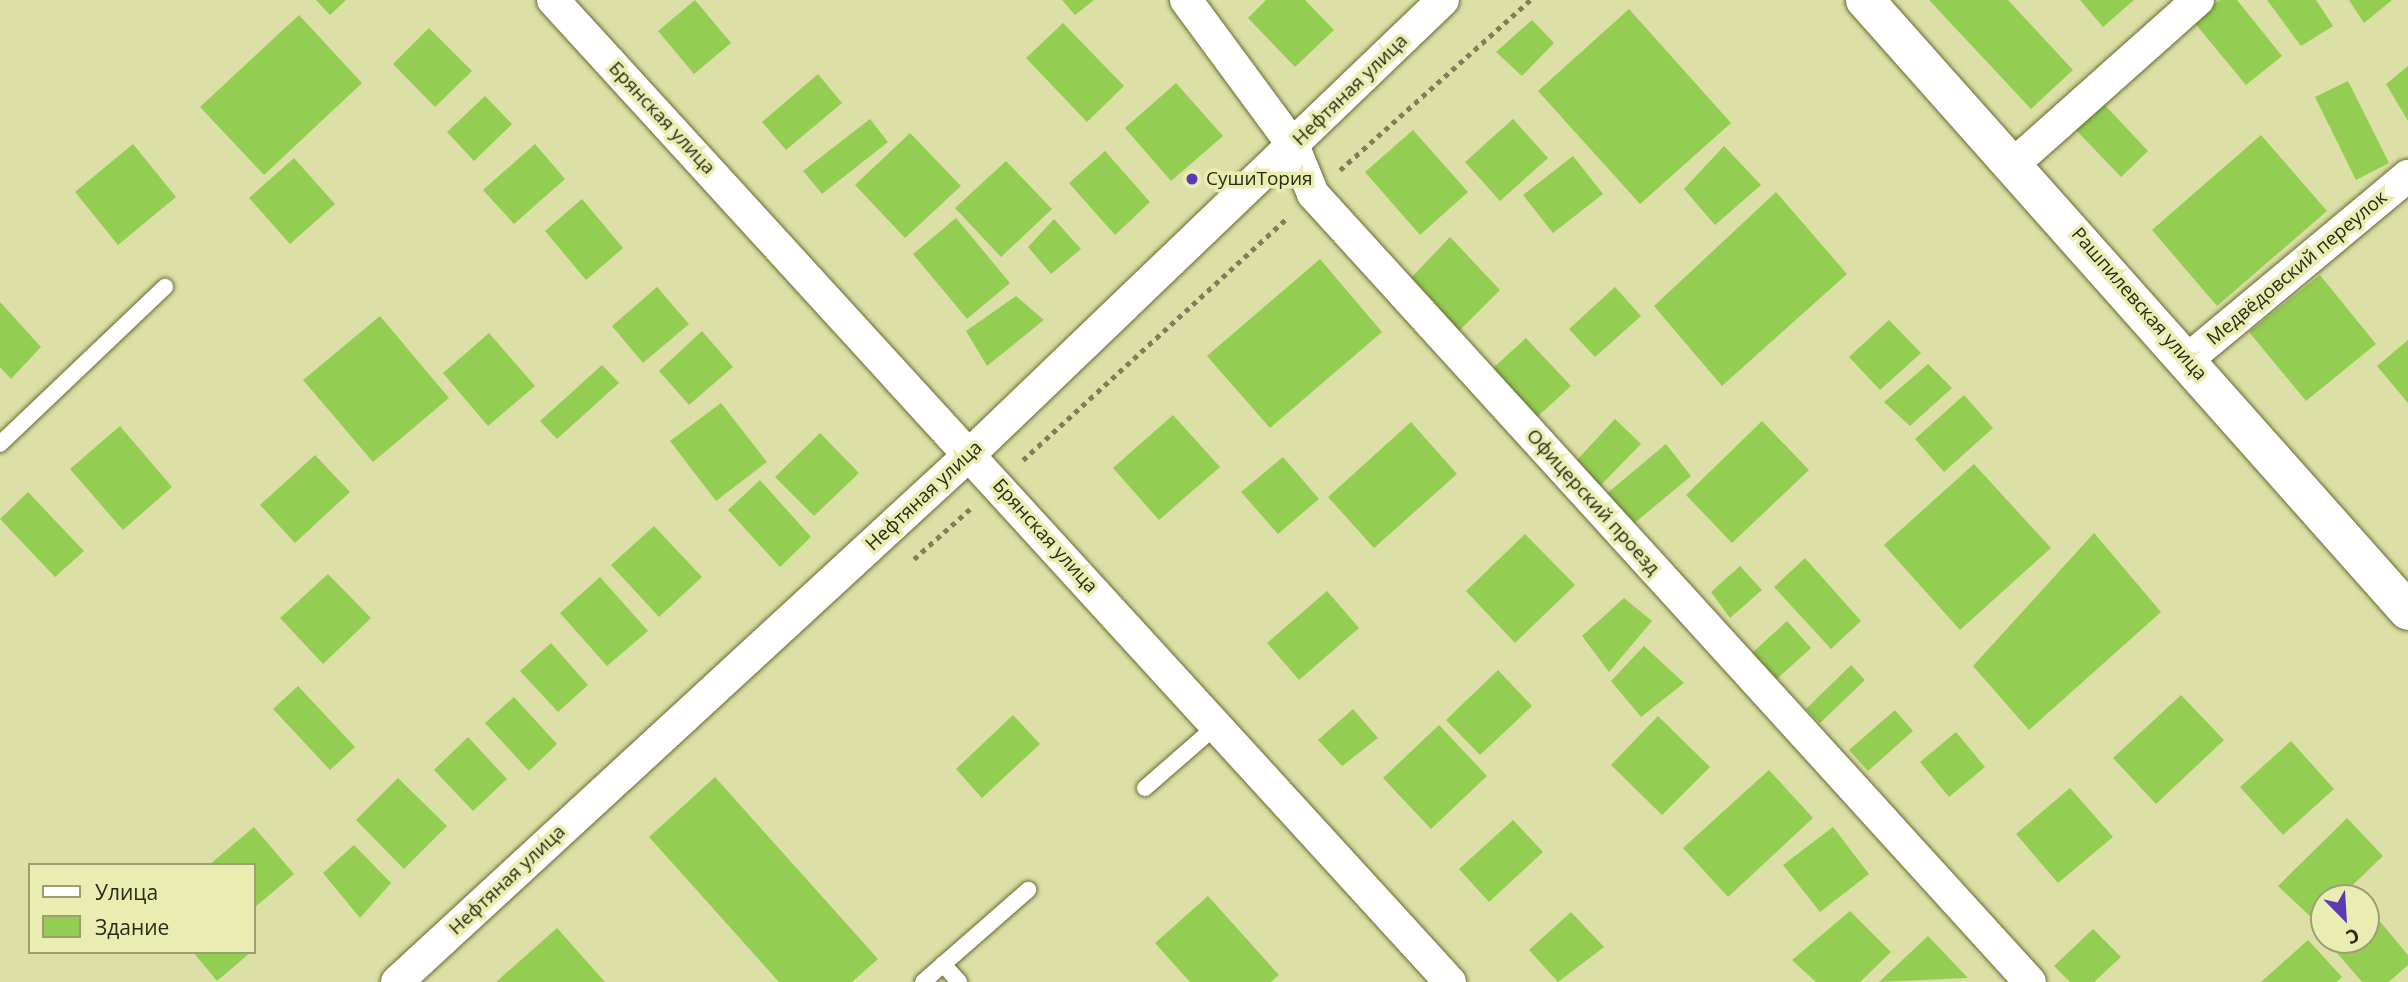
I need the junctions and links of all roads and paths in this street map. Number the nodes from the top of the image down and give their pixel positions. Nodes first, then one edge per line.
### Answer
1 (553, 0) edge
2 (1185, 0) edge
3 (1443, 0) edge
4 (1866, 0) edge
5 (2198, 0) edge
6 (1293, 145) junction
7 (2016, 162) junction
8 (2408, 176) edge
9 (165, 287) dead end
10 (2187, 360) junction
11 (0, 444) edge
12 (971, 453) junction
13 (2408, 611) edge
14 (1216, 726) junction
15 (1144, 788) dead end
16 (1028, 890) dead end
17 (943, 964) junction
18 (397, 982) edge
19 (923, 982) edge
20 (959, 982) edge
21 (1450, 982) edge
22 (2030, 982) edge

1 - 12 street, Брянская улица
2 - 6 street, Офицерский проезд
3 - 6 street, Нефтяная улица
4 - 7 street, Рашпилевская улица
5 - 7 street
6 - 12 street, Нефтяная улица
6 - 22 street, Офицерский проезд
7 - 10 street, Рашпилевская улица
8 - 10 street, Медвёдовский переулок
9 - 11 lane
10 - 13 street, Рашпилевская улица
12 - 14 street, Брянская улица
12 - 18 street, Нефтяная улица
14 - 15 lane
14 - 21 street, Брянская улица
16 - 17 lane
17 - 19 lane
17 - 20 lane

